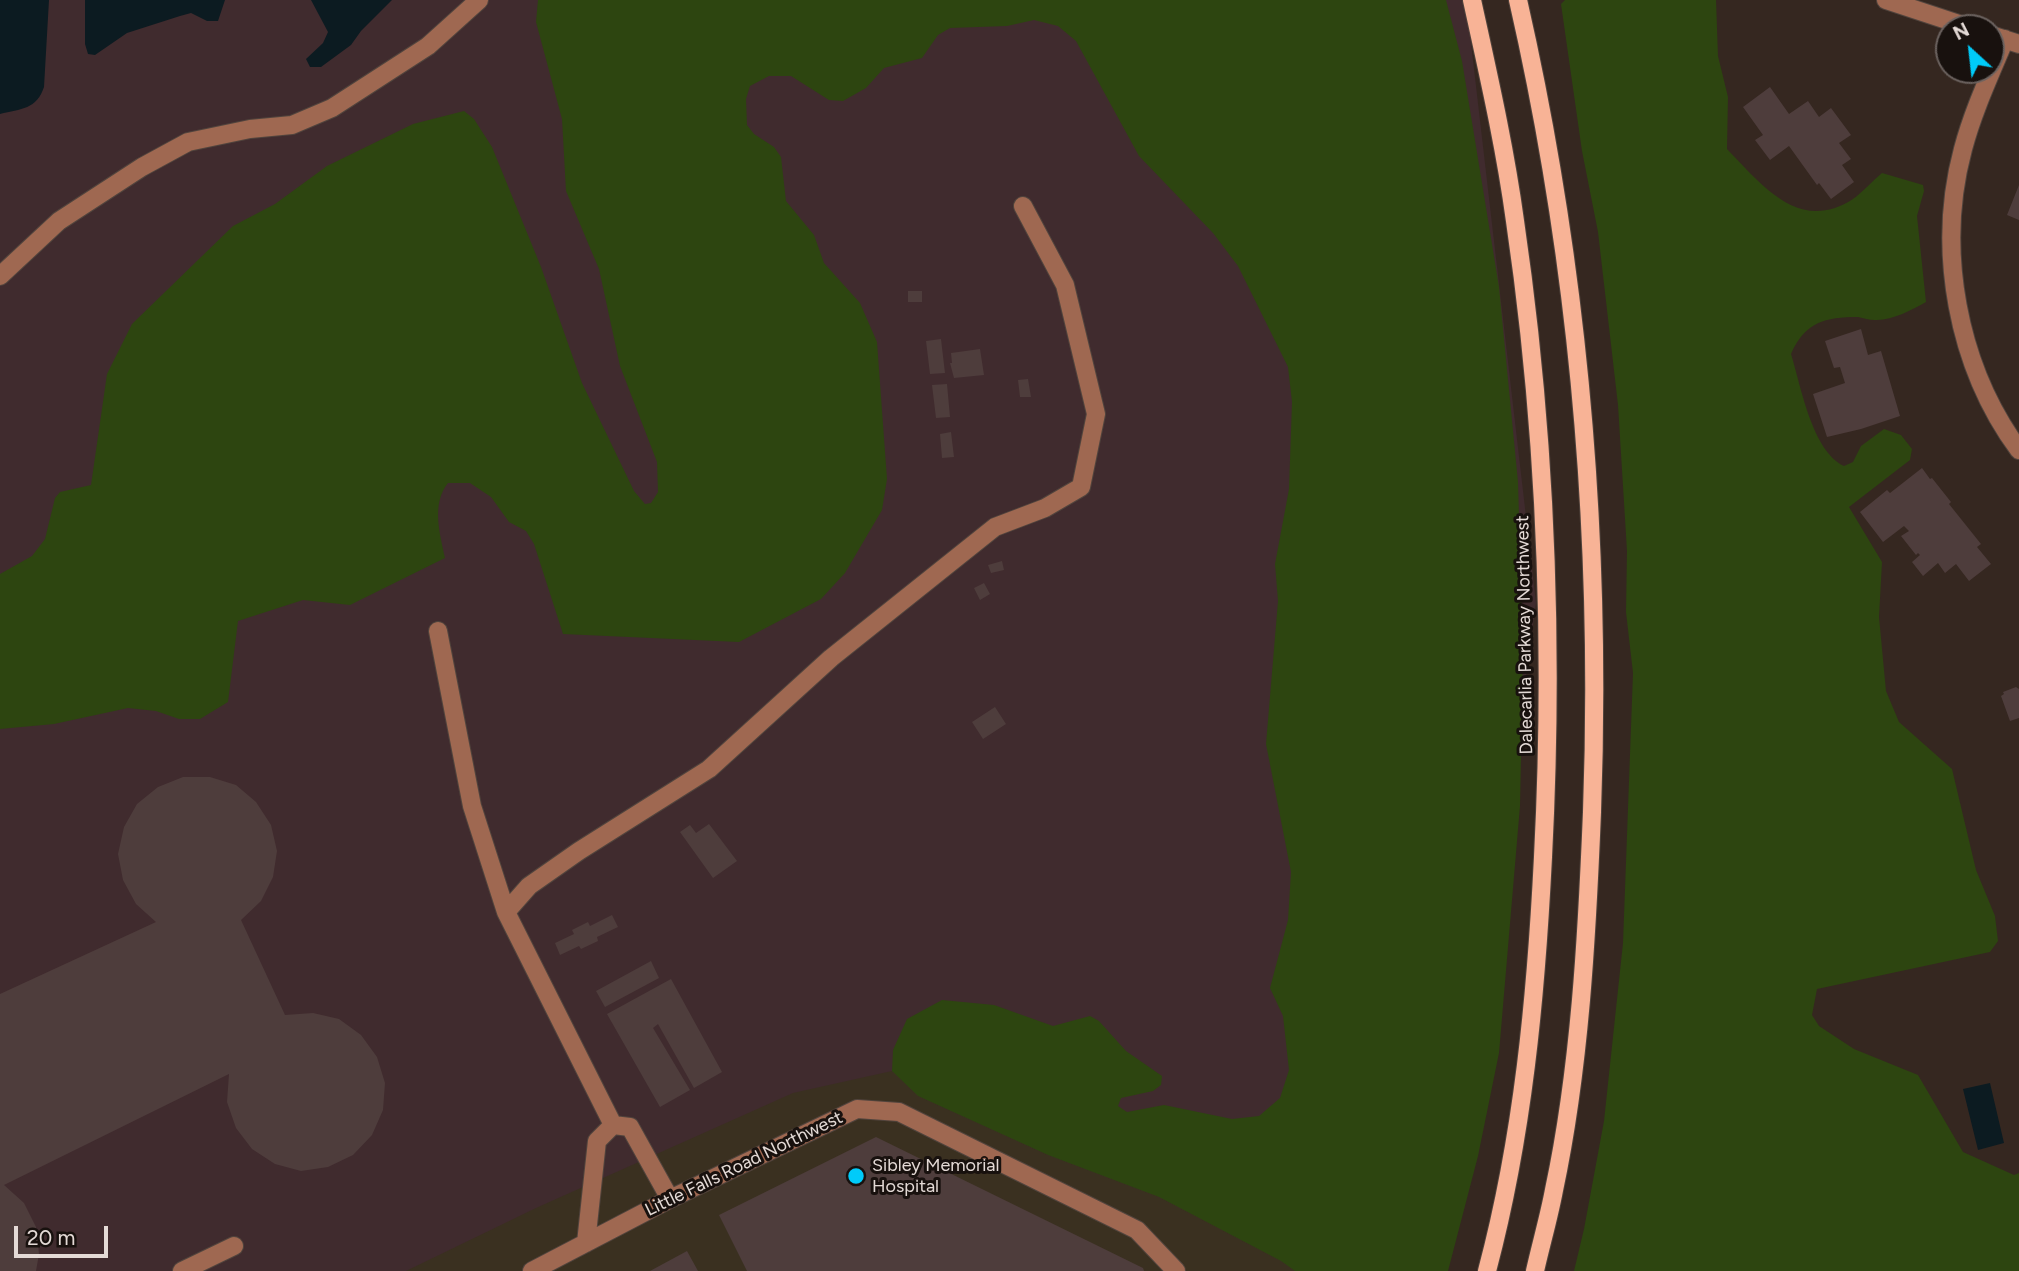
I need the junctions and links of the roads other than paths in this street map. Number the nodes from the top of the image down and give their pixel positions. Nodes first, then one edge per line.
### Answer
1 (480, 0) edge
2 (1472, 0) edge
3 (1518, 0) edge
4 (1886, 0) edge
5 (1935, 16) edge
6 (1986, 84) edge
7 (1023, 206) dead end
8 (0, 276) edge
9 (2019, 450) edge
10 (438, 631) dead end
11 (506, 912) junction
12 (613, 1125) junction
13 (670, 1199) junction
14 (586, 1243) junction
15 (234, 1246) dead end
16 (182, 1271) edge
17 (532, 1271) edge
18 (1176, 1271) edge
19 (1487, 1271) edge
20 (1535, 1271) edge

1 - 8 street
2 - 19 main road, Dalecarlia Parkway Northwest
3 - 20 main road
4 - 5 street
6 - 9 street
7 - 11 street
10 - 11 street
11 - 12 street
12 - 13 street
12 - 14 street
13 - 14 street, Little Falls Road Northwest
13 - 18 street, Little Falls Road Northwest
14 - 17 street, Little Falls Road Northwest
15 - 16 street

